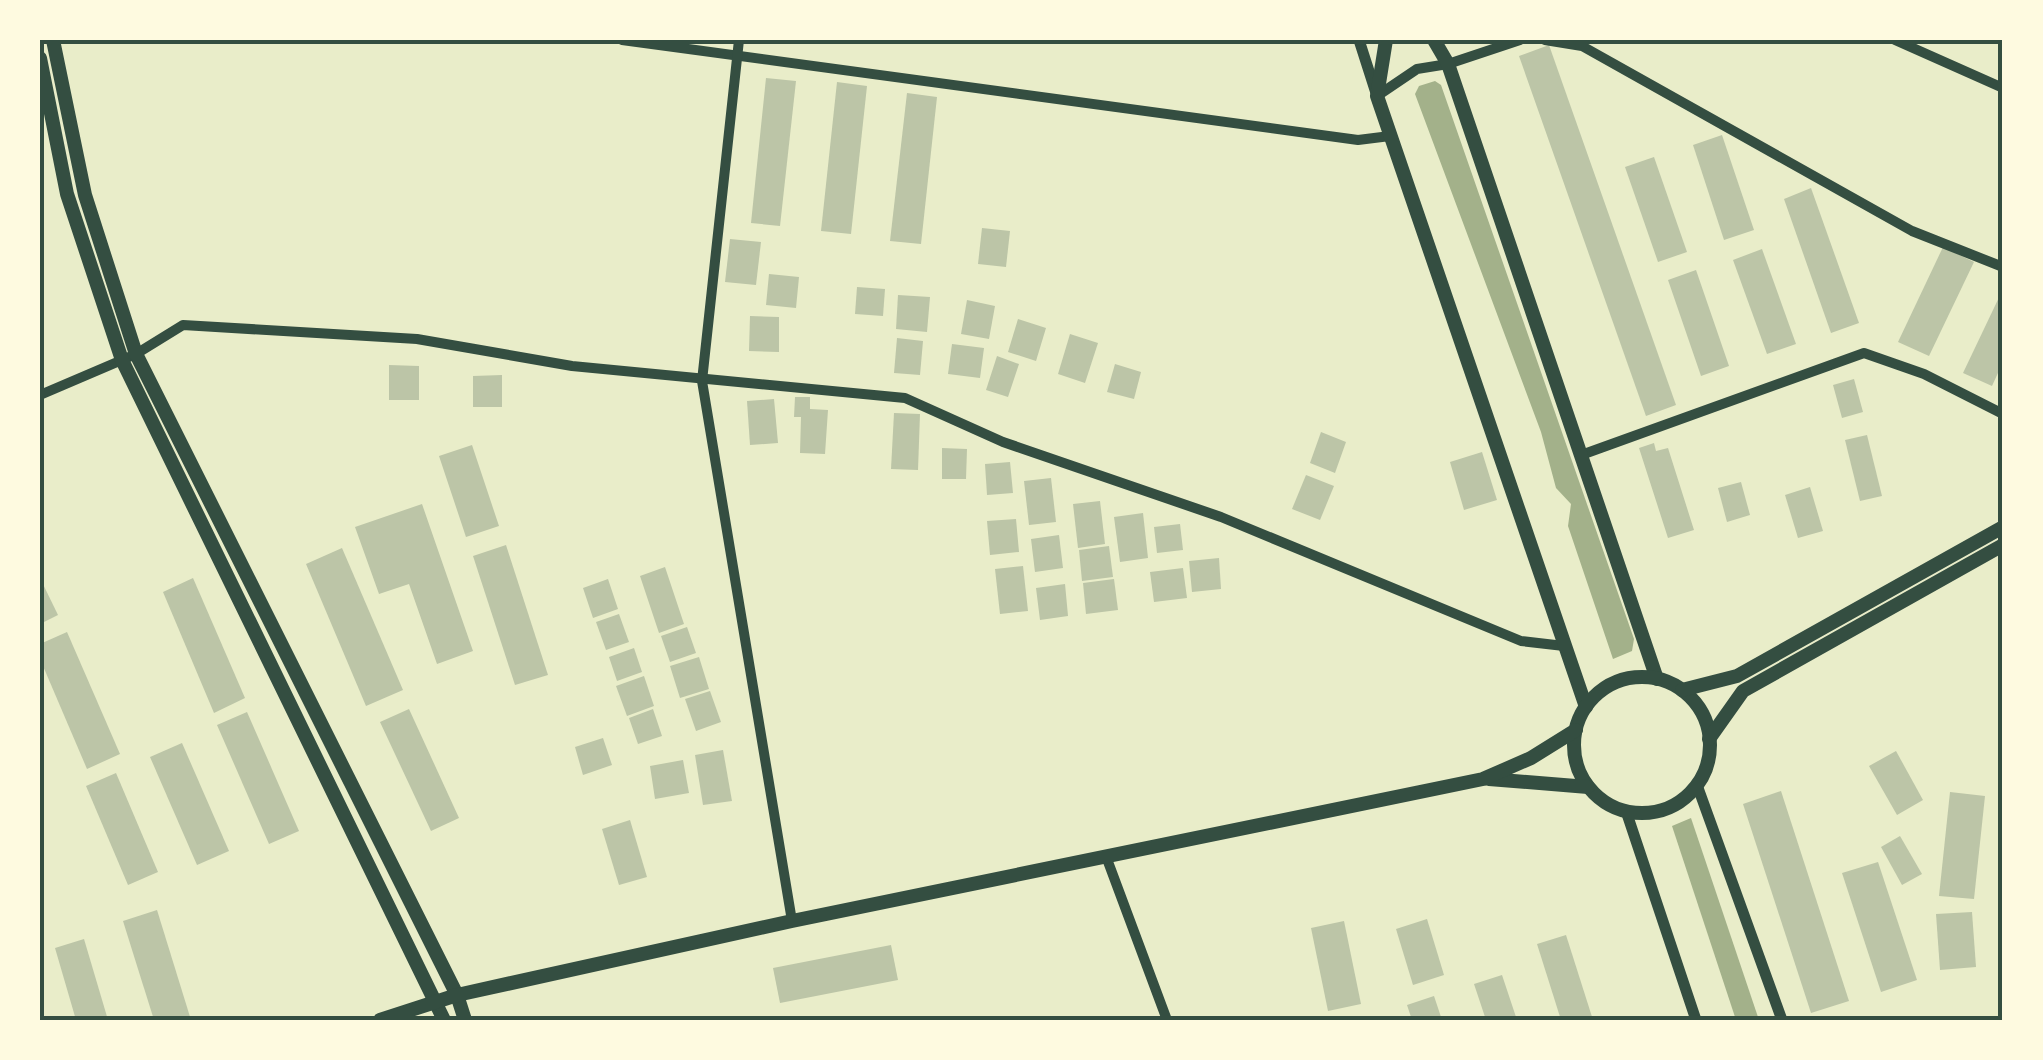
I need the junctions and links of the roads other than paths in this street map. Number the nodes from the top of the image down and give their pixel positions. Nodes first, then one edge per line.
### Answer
1 (54, 40) edge
2 (622, 40) edge
3 (739, 40) edge
4 (1359, 40) edge
5 (1386, 40) edge
6 (1434, 40) edge
7 (1520, 40) edge
8 (1545, 40) edge
9 (1895, 40) edge
10 (737, 56) junction
11 (40, 58) edge
12 (1448, 64) junction
13 (2003, 88) edge
14 (1378, 96) junction
15 (1390, 136) junction
16 (2003, 268) edge
17 (129, 357) junction
18 (702, 381) junction
19 (40, 395) edge
20 (2003, 414) edge
21 (1584, 454) junction
22 (2003, 527) edge
23 (2003, 545) edge
24 (1564, 646) junction
25 (1657, 679) junction
26 (1682, 690) junction
27 (1586, 707) junction
28 (1576, 730) junction
29 (1709, 739) junction
30 (1483, 778) junction
31 (1697, 785) junction
32 (1588, 786) junction
33 (1626, 811) junction
34 (1107, 859) junction
35 (792, 921) junction
36 (456, 995) junction
37 (438, 1001) junction
38 (380, 1020) edge
39 (444, 1020) edge
40 (464, 1020) edge
41 (1167, 1020) edge
42 (1696, 1020) edge
43 (1782, 1020) edge

1 - 17 main road
2 - 10 street
3 - 10 street
4 - 14 street
5 - 14 main road
6 - 12 main road
7 - 12 street
8 - 16 street
9 - 13 street
10 - 15 street
10 - 18 street
11 - 17 main road
12 - 14 street
12 - 21 main road
14 - 15 main road
15 - 24 main road
17 - 18 street
17 - 19 street
17 - 36 main road
17 - 37 main road
18 - 24 street
18 - 35 street
20 - 21 street
21 - 25 main road
22 - 26 main road
23 - 29 main road
24 - 27 main road
25 - 26 main road
25 - 27 main road
26 - 29 main road
27 - 28 main road
28 - 30 main road
28 - 32 main road
29 - 31 main road
30 - 32 main road
30 - 34 main road
31 - 33 main road
31 - 43 street
32 - 33 main road
33 - 42 street
34 - 35 main road
34 - 41 street
35 - 36 main road
36 - 37 main road
36 - 40 main road
37 - 38 main road
37 - 39 main road

